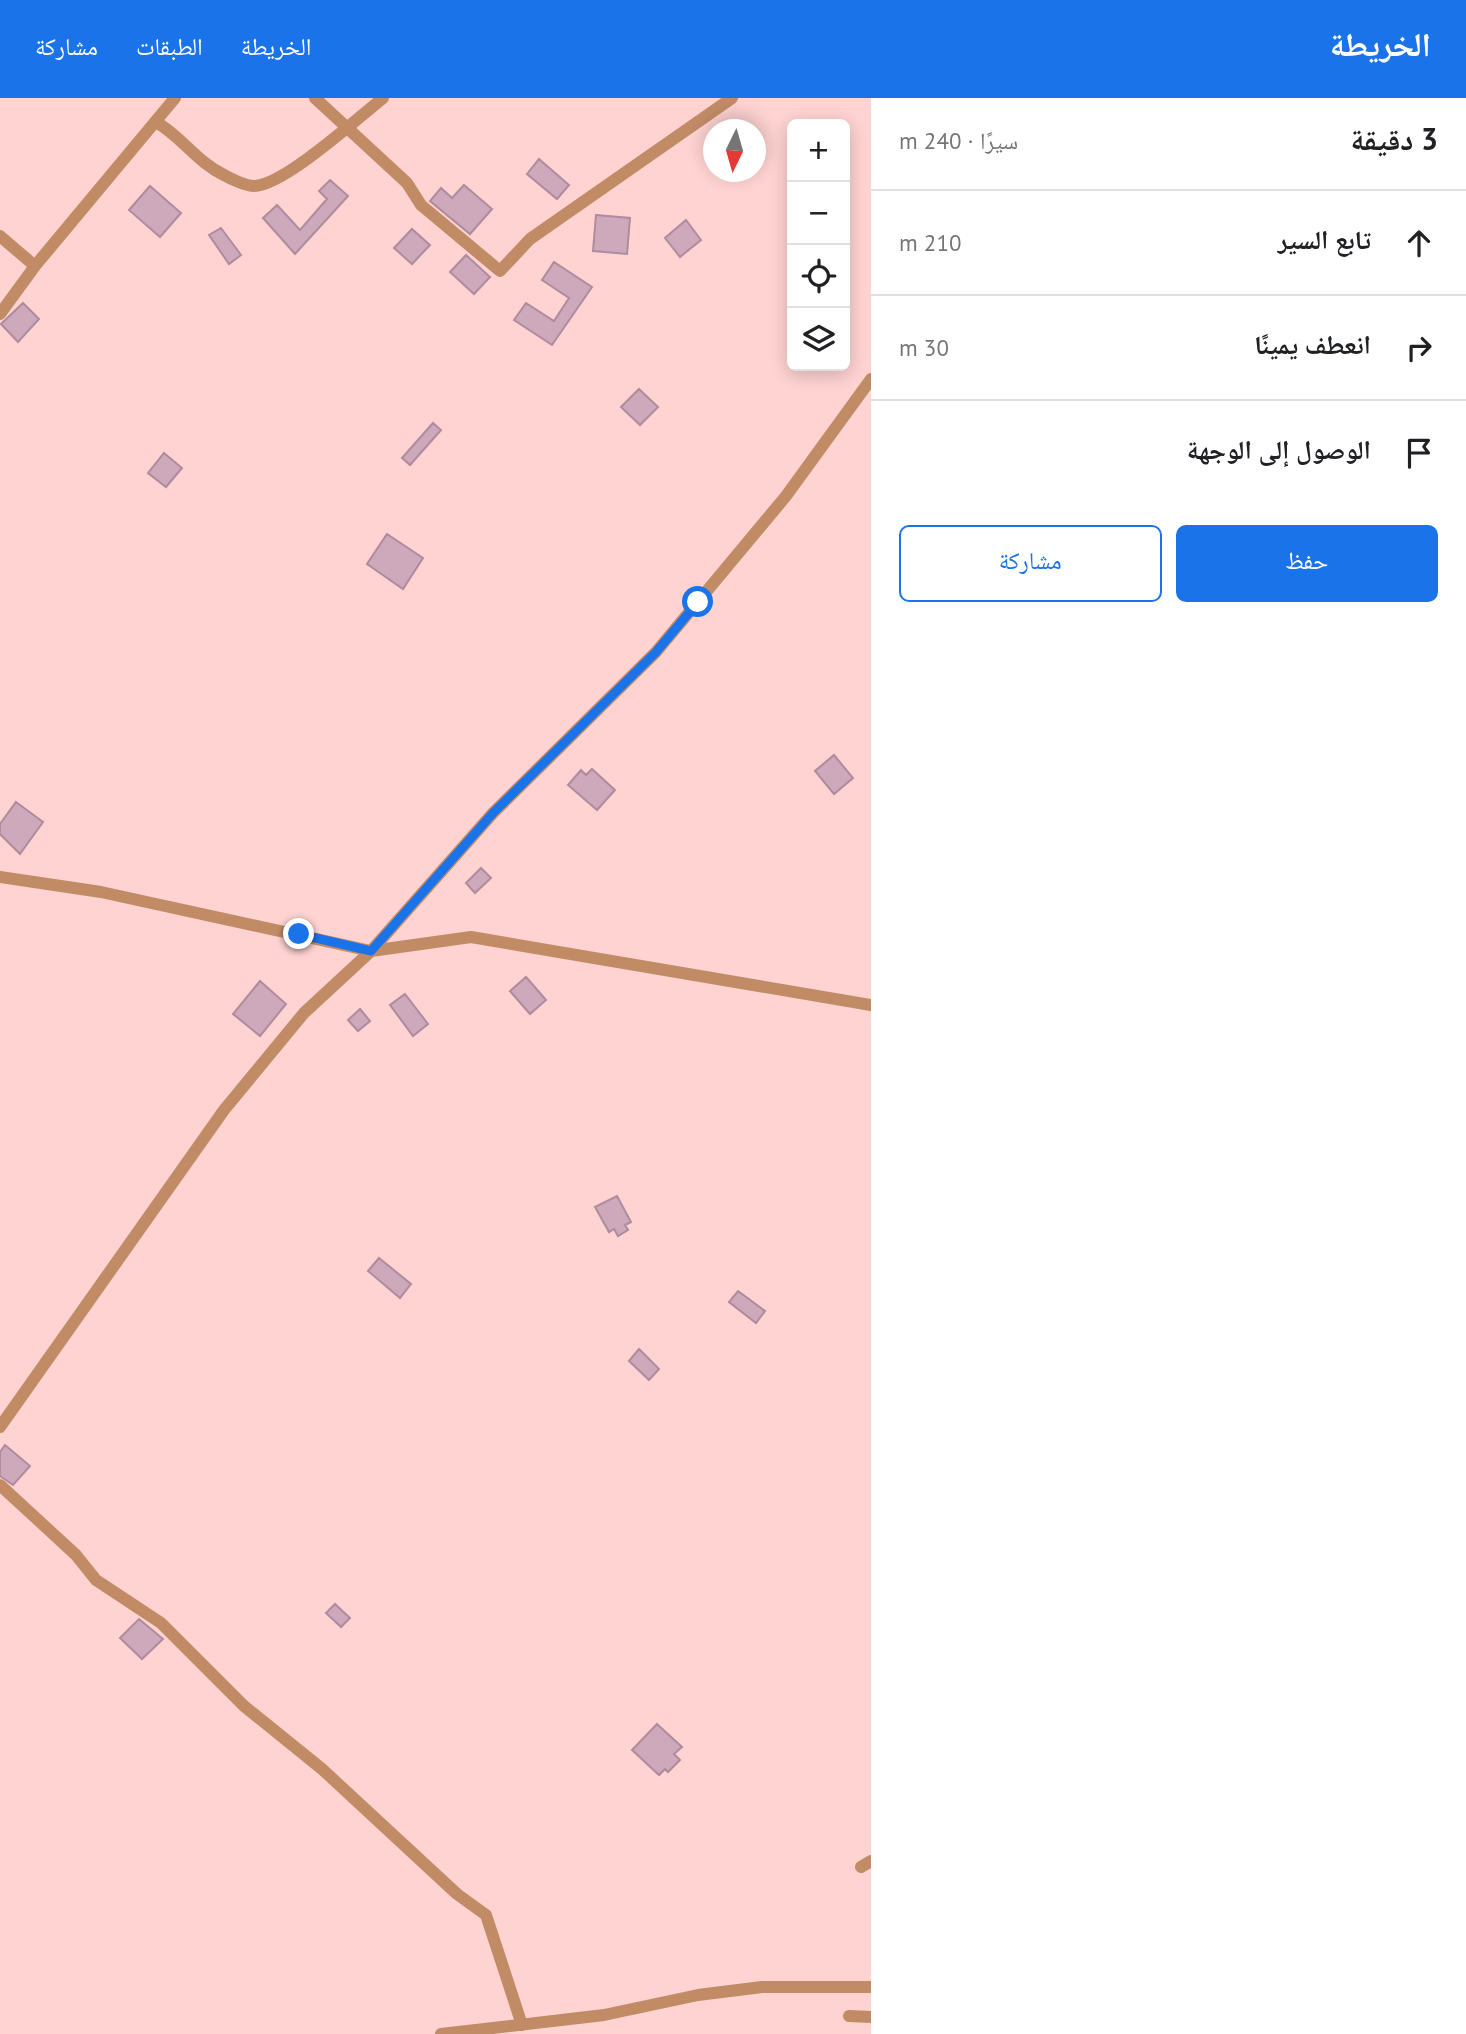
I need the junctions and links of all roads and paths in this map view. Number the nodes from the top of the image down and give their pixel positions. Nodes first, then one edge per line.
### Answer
1 (175, 98) edge
2 (315, 98) edge
3 (383, 98) edge
4 (732, 98) edge
5 (156, 122) junction
6 (346, 128) junction
7 (0, 236) edge
8 (35, 266) junction
9 (0, 314) edge
10 (871, 379) edge
11 (0, 877) edge
12 (371, 951) junction
13 (871, 1005) edge
14 (0, 1427) edge
15 (0, 1485) edge
16 (871, 1987) edge
17 (849, 2016) dead end
18 (871, 2017) edge
19 (522, 2025) junction
20 (441, 2034) edge

1 - 5 street
2 - 6 street
3 - 6 street
4 - 6 street
5 - 6 street
5 - 8 street
7 - 8 street
8 - 9 street
10 - 12 street
11 - 12 street
12 - 13 street
12 - 14 street
15 - 19 street
16 - 19 street
17 - 18 street
19 - 20 street

